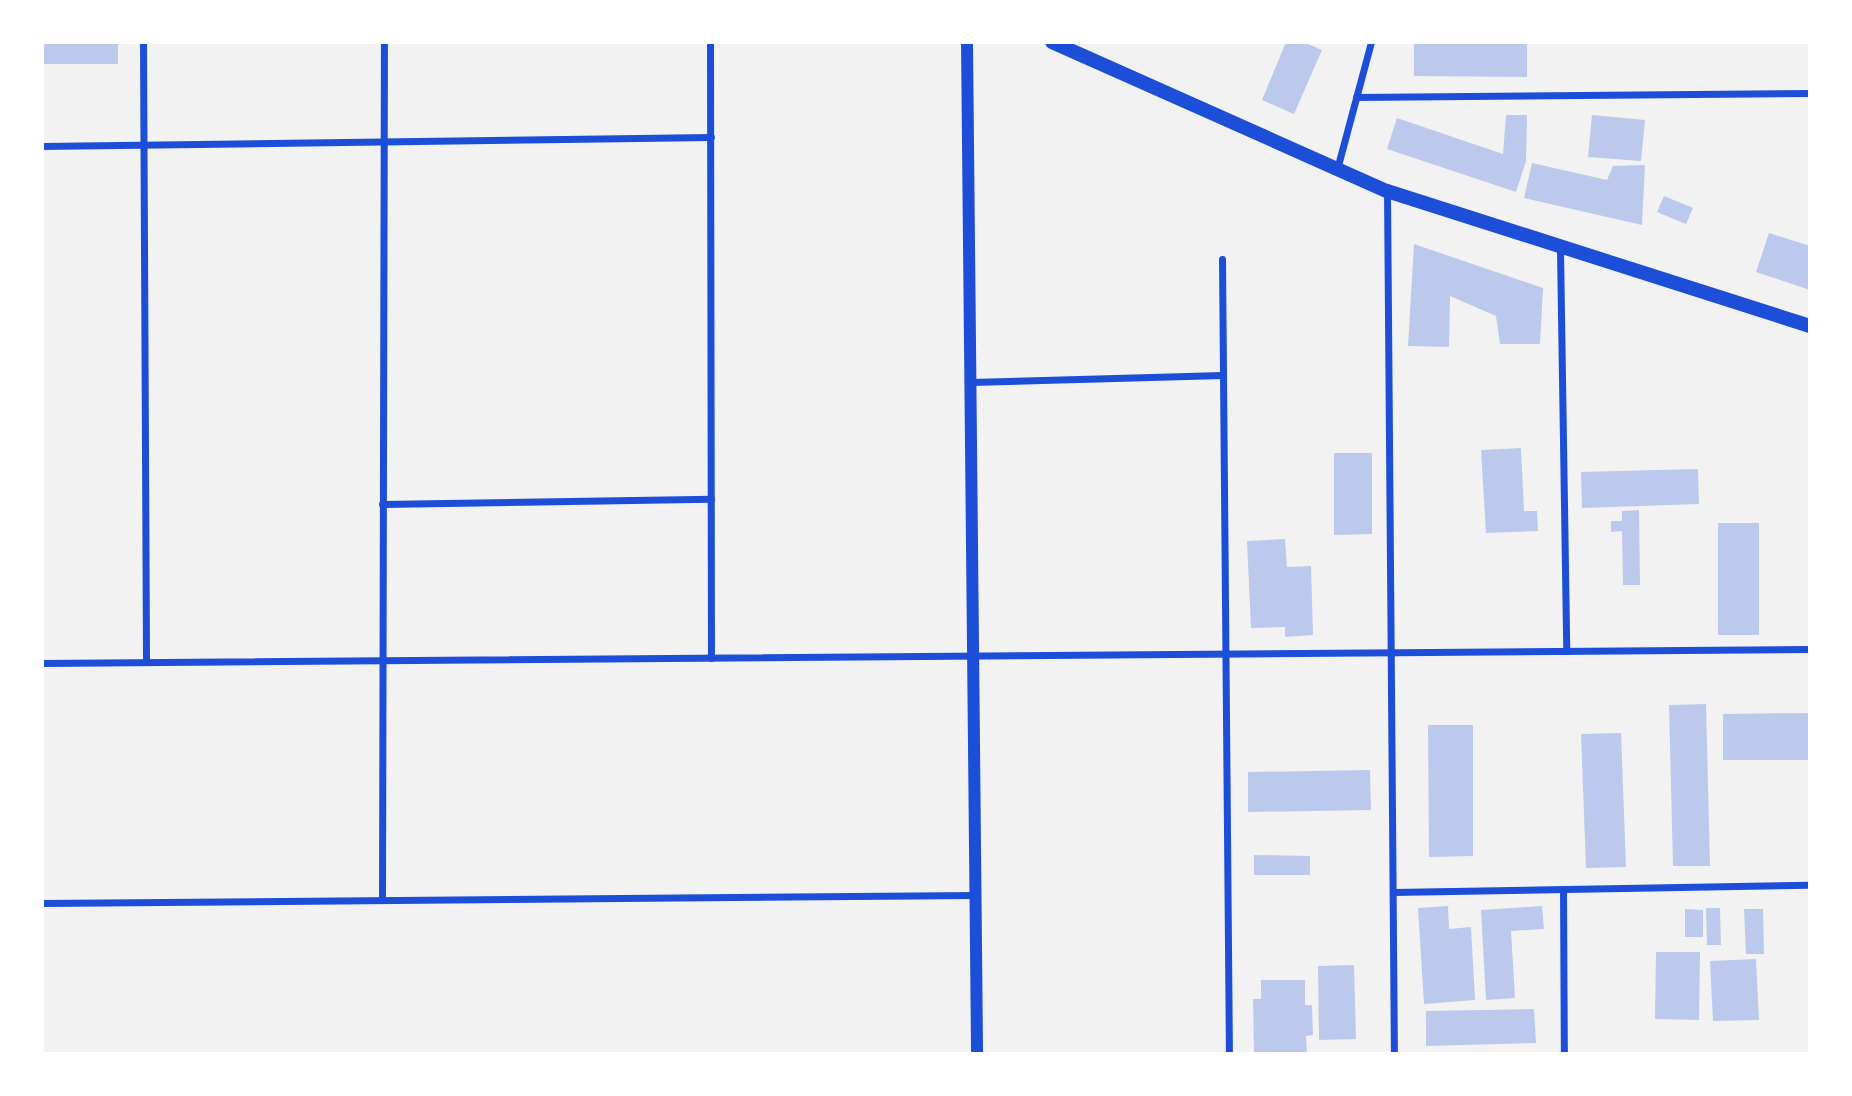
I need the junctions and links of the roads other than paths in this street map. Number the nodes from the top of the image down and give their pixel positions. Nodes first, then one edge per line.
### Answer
1 (143, 42) edge
2 (383, 42) edge
3 (710, 42) edge
4 (967, 42) edge
5 (1052, 42) edge
6 (1371, 42) edge
7 (1810, 93) edge
8 (1356, 97) junction
9 (710, 138) junction
10 (383, 142) junction
11 (143, 145) junction
12 (42, 146) edge
13 (1337, 169) junction
14 (1387, 191) junction
15 (1560, 250) junction
16 (1222, 258) dead end
17 (1810, 326) edge
18 (1223, 375) junction
19 (971, 382) junction
20 (711, 499) junction
21 (382, 505) junction
22 (1810, 649) edge
23 (1566, 651) junction
24 (1391, 652) junction
25 (1226, 654) junction
26 (973, 656) junction
27 (711, 658) junction
28 (382, 660) junction
29 (146, 662) junction
30 (42, 663) edge
31 (1810, 885) edge
32 (1563, 889) junction
33 (1393, 892) junction
34 (975, 895) junction
35 (382, 900) junction
36 (42, 903) edge
37 (977, 1054) edge
38 (1229, 1054) edge
39 (1394, 1054) edge
40 (1564, 1054) edge

1 - 11 street
2 - 10 street
3 - 9 street
4 - 19 street
5 - 13 main road
6 - 8 street
7 - 8 street
8 - 13 street
9 - 10 street
9 - 20 street
10 - 11 street
10 - 21 street
11 - 12 street
11 - 29 street
13 - 14 main road
14 - 15 main road
14 - 24 street
15 - 17 main road
15 - 23 street
16 - 18 street
18 - 19 street
18 - 25 street
19 - 26 street
20 - 21 street
20 - 27 street
21 - 28 street
22 - 23 street
23 - 24 street
24 - 25 street
24 - 33 street
25 - 26 street
25 - 38 street
26 - 27 street
26 - 34 street
27 - 28 street
28 - 29 street
28 - 35 street
29 - 30 street
31 - 32 street
32 - 33 street
32 - 40 street
33 - 39 street
34 - 35 street
34 - 37 street
35 - 36 street

